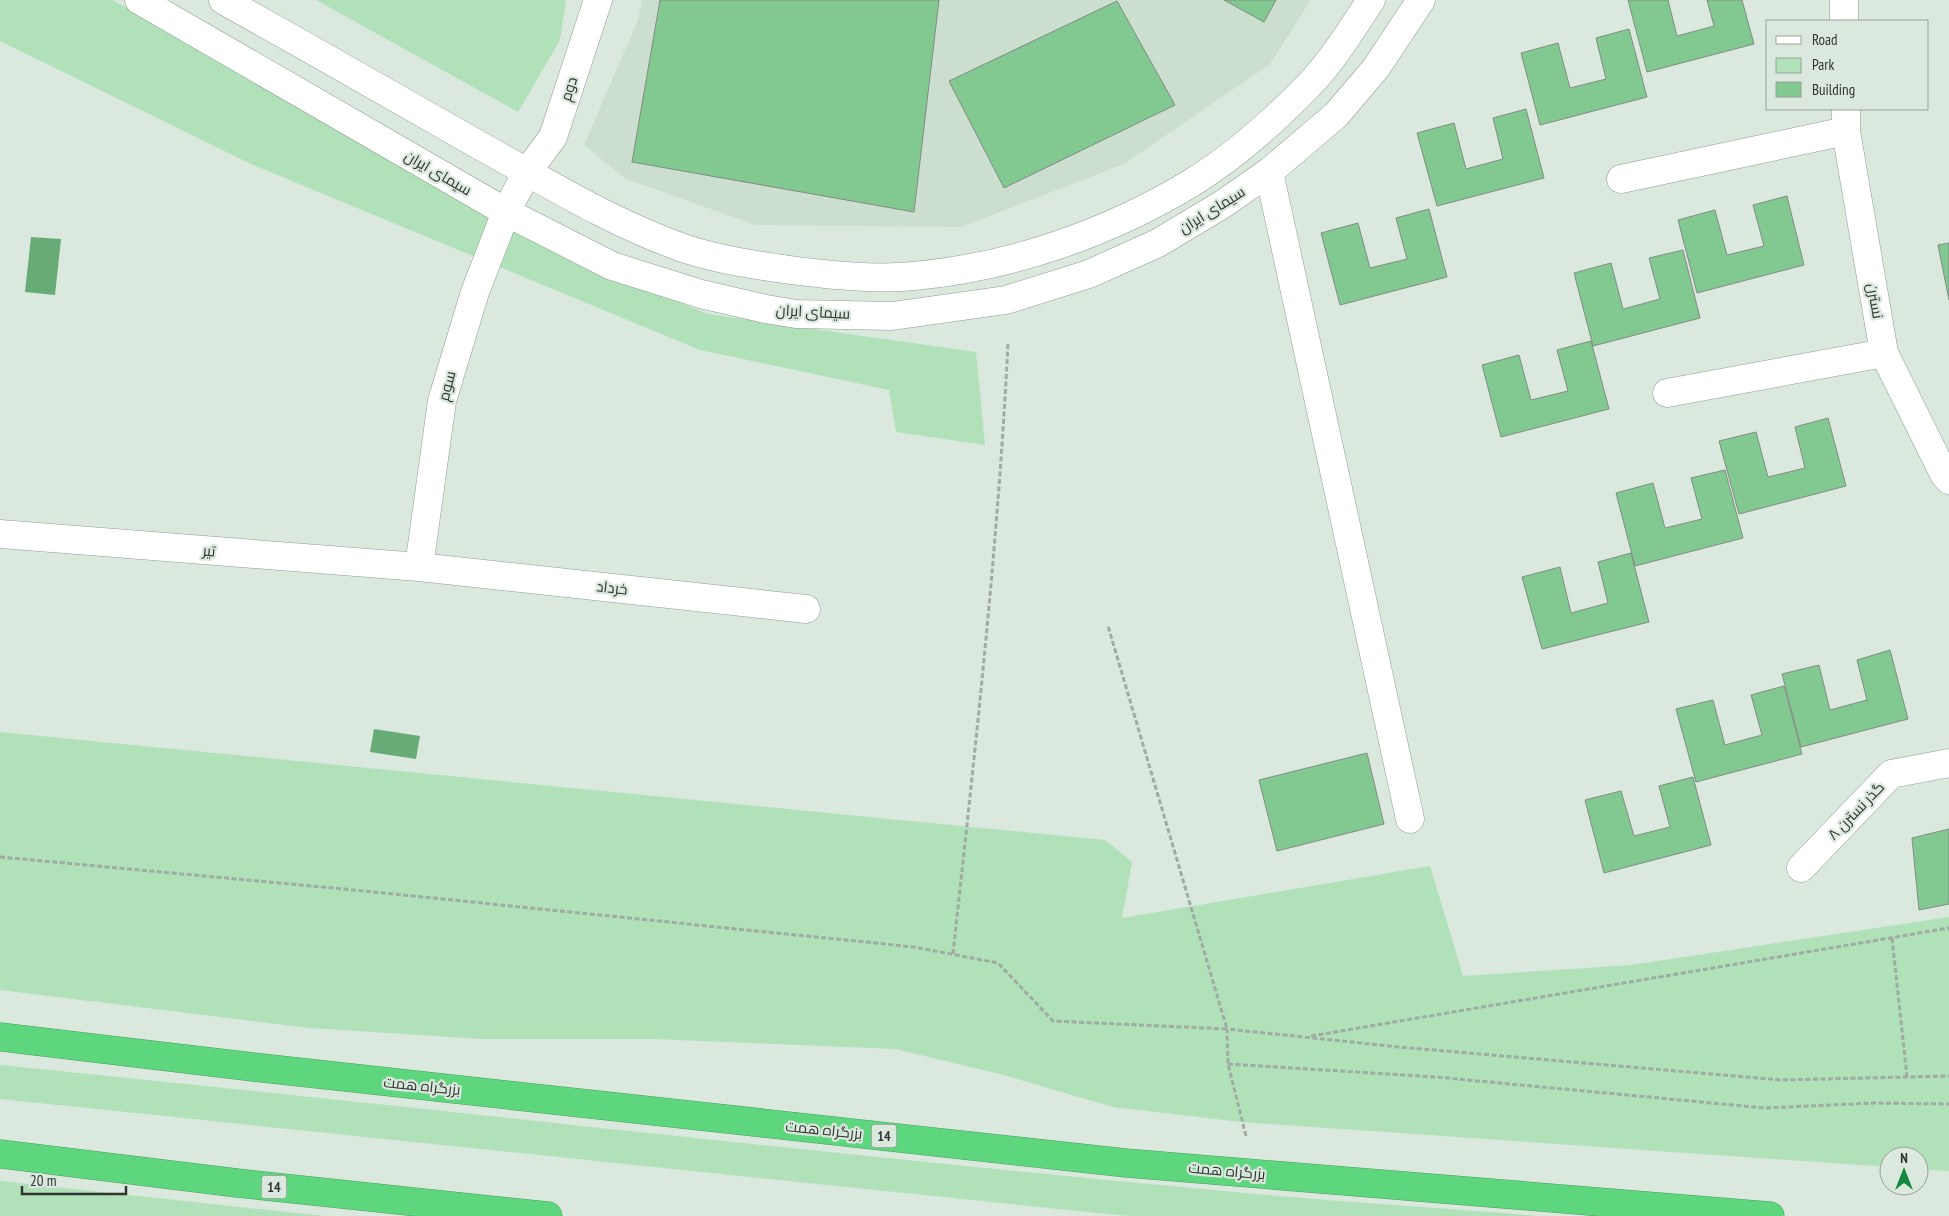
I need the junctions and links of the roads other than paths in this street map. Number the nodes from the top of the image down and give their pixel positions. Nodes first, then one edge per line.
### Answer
1 (139, 0) edge
2 (222, 0) edge
3 (598, 0) edge
4 (1371, 0) edge
5 (1421, 0) edge
6 (1844, 0) edge
7 (1844, 20) edge
8 (1846, 120) edge
9 (1256, 134) junction
10 (527, 172) junction
11 (1269, 172) junction
12 (1621, 179) dead end
13 (506, 212) junction
14 (1884, 353) junction
15 (1667, 393) dead end
16 (1949, 480) edge
17 (0, 534) edge
18 (419, 567) junction
19 (806, 609) dead end
20 (1949, 763) edge
21 (1410, 819) dead end
22 (1801, 868) dead end
23 (0, 1038) edge
24 (0, 1154) edge
25 (548, 1216) edge
26 (1770, 1216) edge

1 - 13 street, سیمای ایران
2 - 10 street
3 - 10 street, دوم
4 - 9 street
5 - 11 street, سیمای ایران
6 - 7 street
8 - 12 street
8 - 14 street, نسترن
9 - 10 street
9 - 11 street
10 - 13 street, دوم
11 - 13 street, سیمای ایران
11 - 21 street
13 - 18 street, سوم
14 - 15 street
14 - 16 street, نسترن
17 - 18 street, تیر
18 - 19 street, خرداد
20 - 22 street, گذر نسترن ۸
23 - 26 highway, بزرگراه همت / 14
24 - 25 highway, 14

